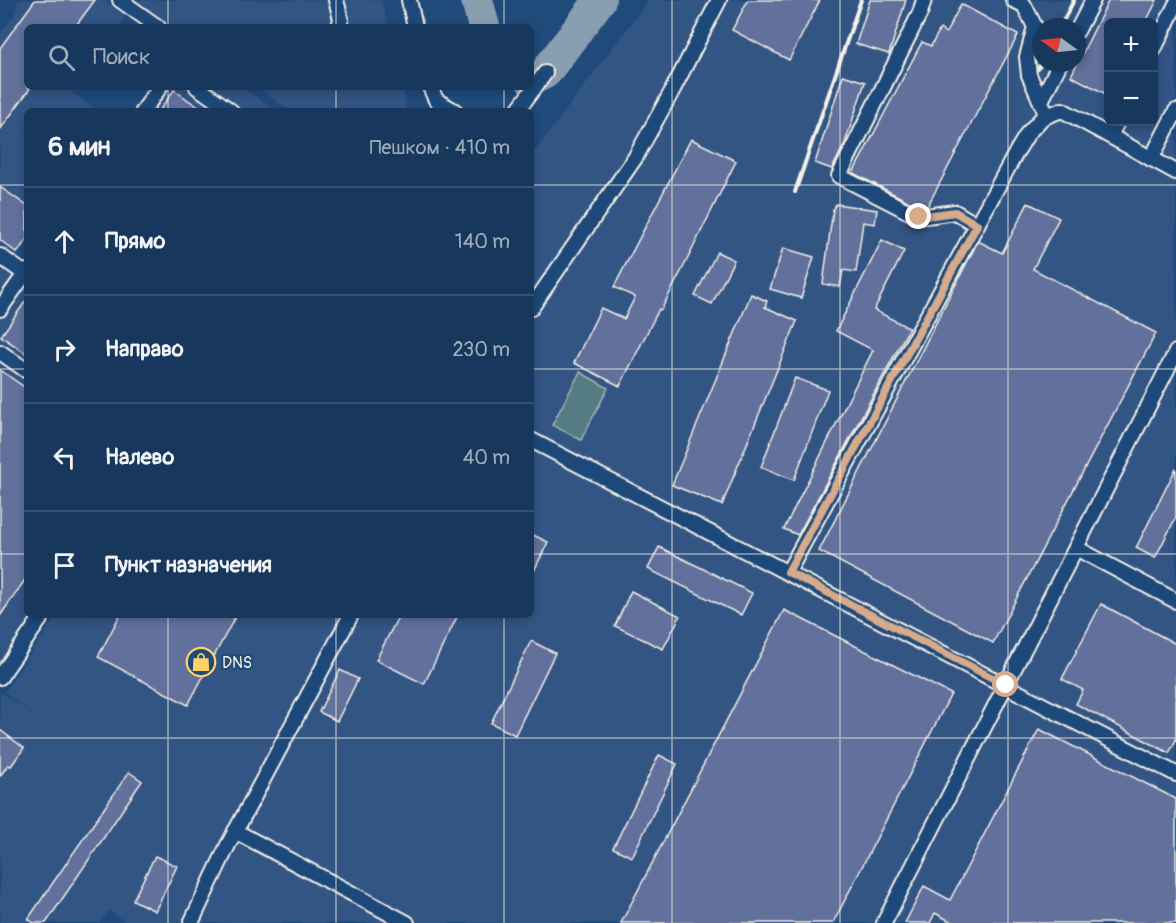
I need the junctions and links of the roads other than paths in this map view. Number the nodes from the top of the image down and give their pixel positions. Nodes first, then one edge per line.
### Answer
1 (120, 0) edge
2 (336, 0) edge
3 (409, 0) edge
4 (719, 0) edge
5 (924, 0) edge
6 (1012, 0) edge
7 (1093, 0) edge
8 (1176, 4) edge
9 (1084, 18) edge
10 (154, 24) edge
11 (340, 24) edge
12 (414, 24) edge
13 (1158, 41) edge
14 (1056, 72) edge
15 (545, 73) dead end
16 (534, 88) edge
17 (158, 90) edge
18 (200, 90) edge
19 (431, 90) edge
20 (532, 90) edge
21 (1041, 101) junction
22 (145, 108) edge
23 (227, 108) edge
24 (450, 108) edge
25 (519, 108) edge
26 (1176, 111) edge
27 (1047, 116) junction
28 (1115, 126) edge
29 (1110, 136) junction
30 (1151, 159) junction
31 (1176, 172) edge
32 (977, 225) junction
33 (0, 256) edge
34 (24, 272) edge
35 (24, 276) edge
36 (534, 304) edge
37 (0, 309) edge
38 (0, 352) edge
39 (1176, 352) edge
40 (24, 369) edge
41 (534, 442) edge
42 (1076, 548) junction
43 (788, 572) junction
44 (1176, 601) edge
45 (41, 618) edge
46 (349, 618) edge
47 (0, 677) edge
48 (1006, 685) junction
49 (1176, 774) edge
50 (236, 831) junction
51 (191, 923) edge
52 (407, 923) edge
53 (884, 923) edge

1 - 10 lane
2 - 11 lane
3 - 12 lane
4 - 36 lane
5 - 32 lane
6 - 21 lane
7 - 9 lane
8 - 13 lane
14 - 21 lane
15 - 16 lane
17 - 22 lane
18 - 23 lane
19 - 24 lane
20 - 25 lane
21 - 27 lane
26 - 30 lane
27 - 29 lane
27 - 32 lane
28 - 29 lane
29 - 30 lane
30 - 31 lane
32 - 43 lane
33 - 34 lane
35 - 37 lane
38 - 40 lane
39 - 42 lane
41 - 43 lane
42 - 44 lane
42 - 48 lane
43 - 48 lane
45 - 47 lane
46 - 50 lane
48 - 49 lane
48 - 53 lane
50 - 51 lane
50 - 52 lane

